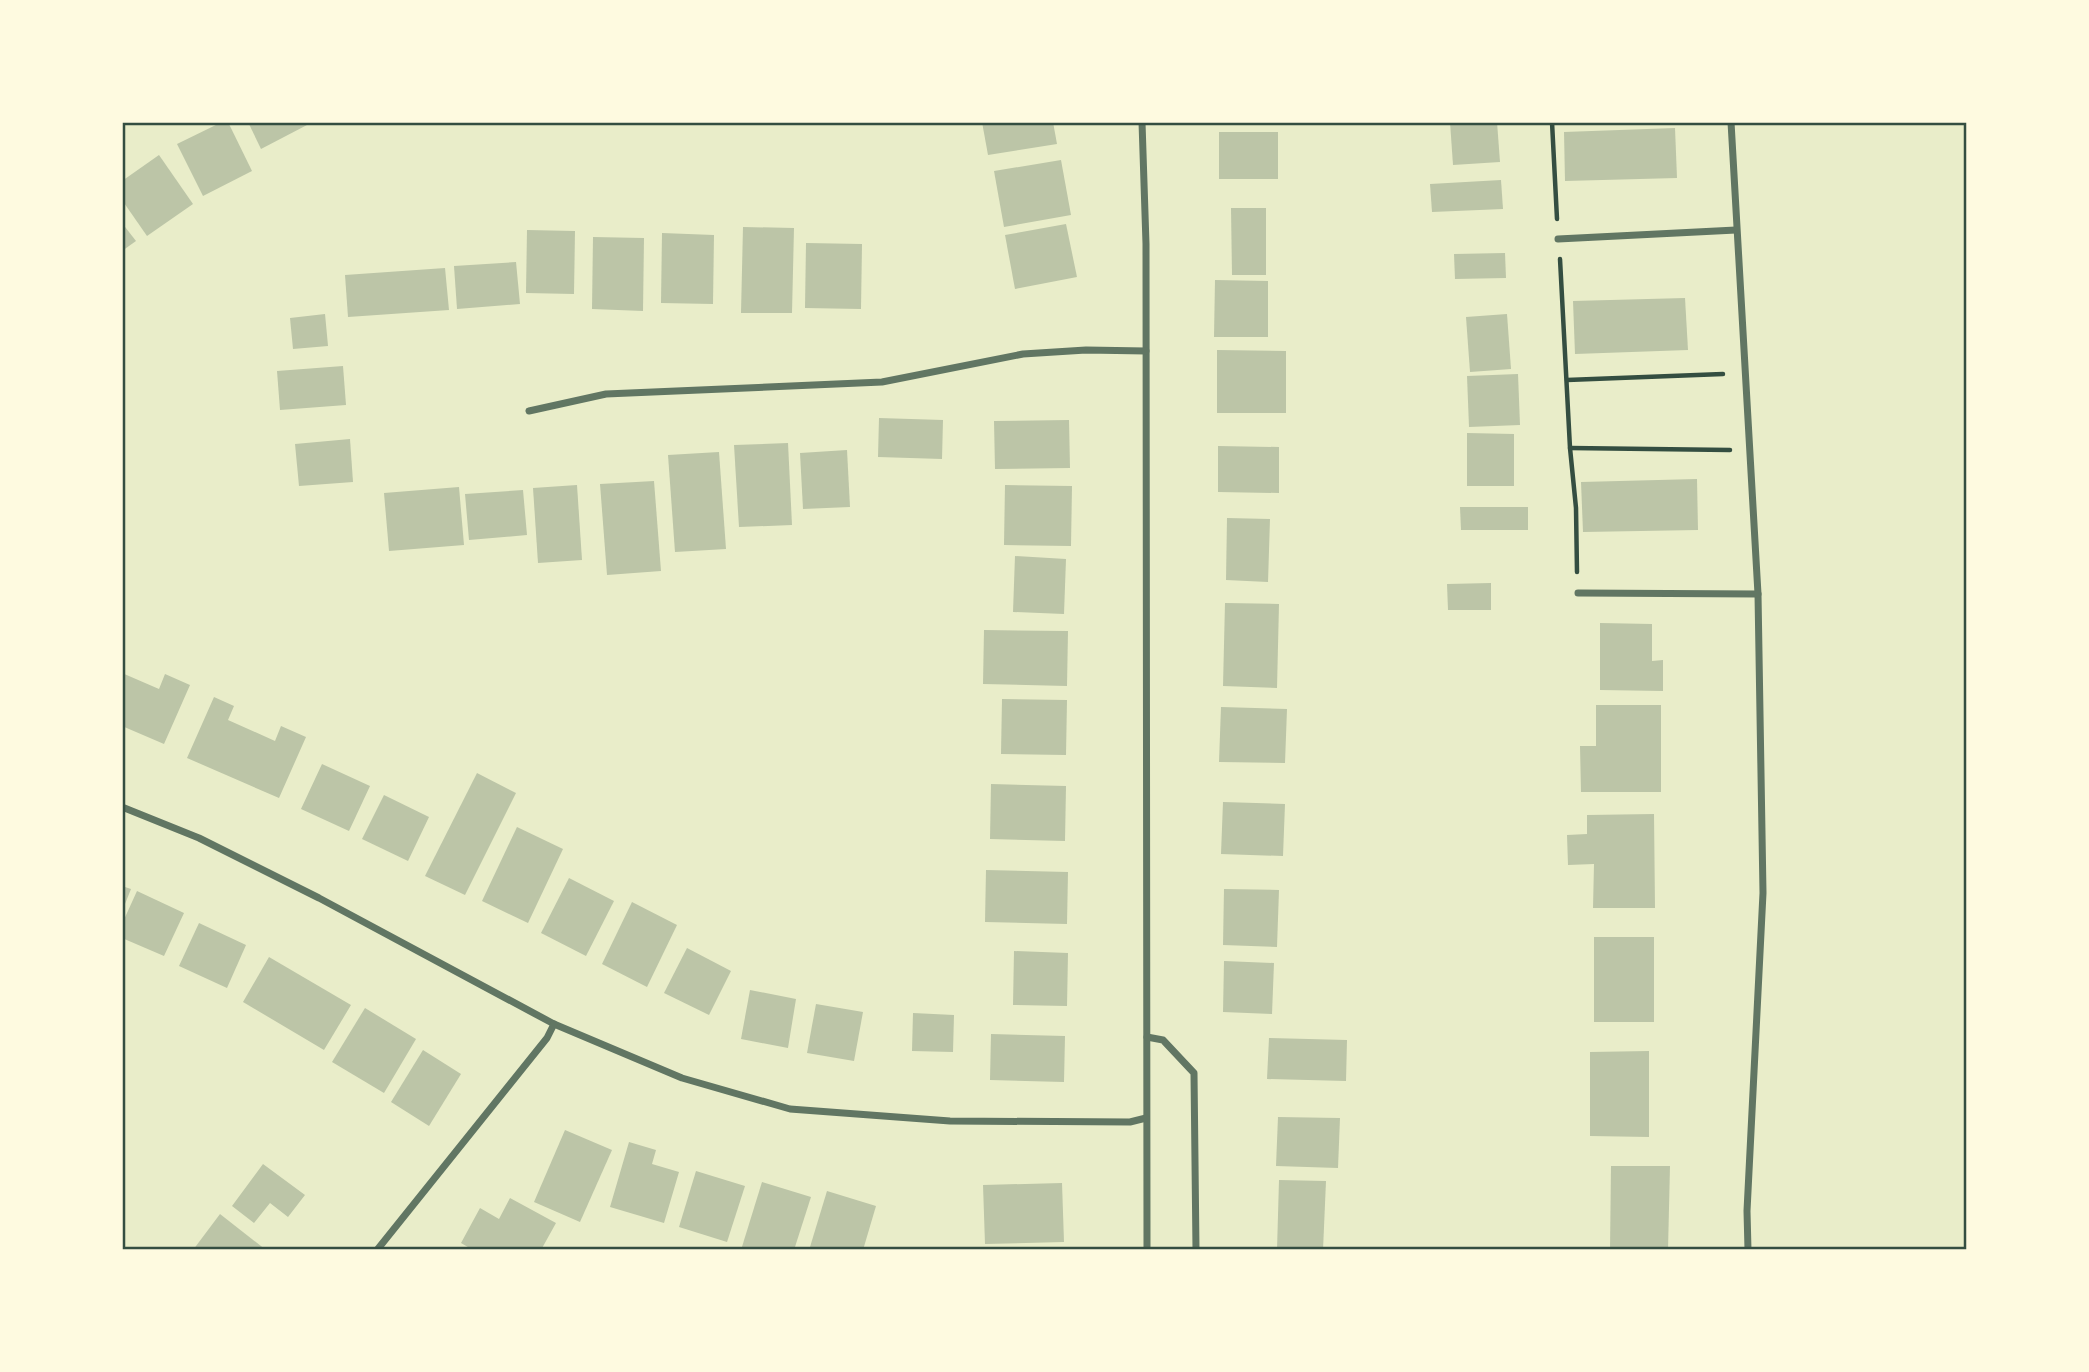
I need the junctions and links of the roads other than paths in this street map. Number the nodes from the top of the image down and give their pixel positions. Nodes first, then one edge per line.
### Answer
1 (1142, 122) edge
2 (1731, 122) edge
3 (1736, 230) junction
4 (1558, 239) road end
5 (1146, 351) junction
6 (529, 411) dead end
7 (1578, 593) road end
8 (1758, 594) junction
9 (122, 807) edge
10 (554, 1024) junction
11 (1147, 1037) junction
12 (1146, 1118) junction
13 (377, 1250) edge
14 (1147, 1250) edge
15 (1196, 1250) edge
16 (1748, 1250) edge

1 - 5 street
2 - 3 street
3 - 4 street
3 - 8 street
5 - 6 street
5 - 11 street
7 - 8 street
8 - 16 street
9 - 10 street
10 - 12 street
10 - 13 street
11 - 12 street
11 - 15 street
12 - 14 street

